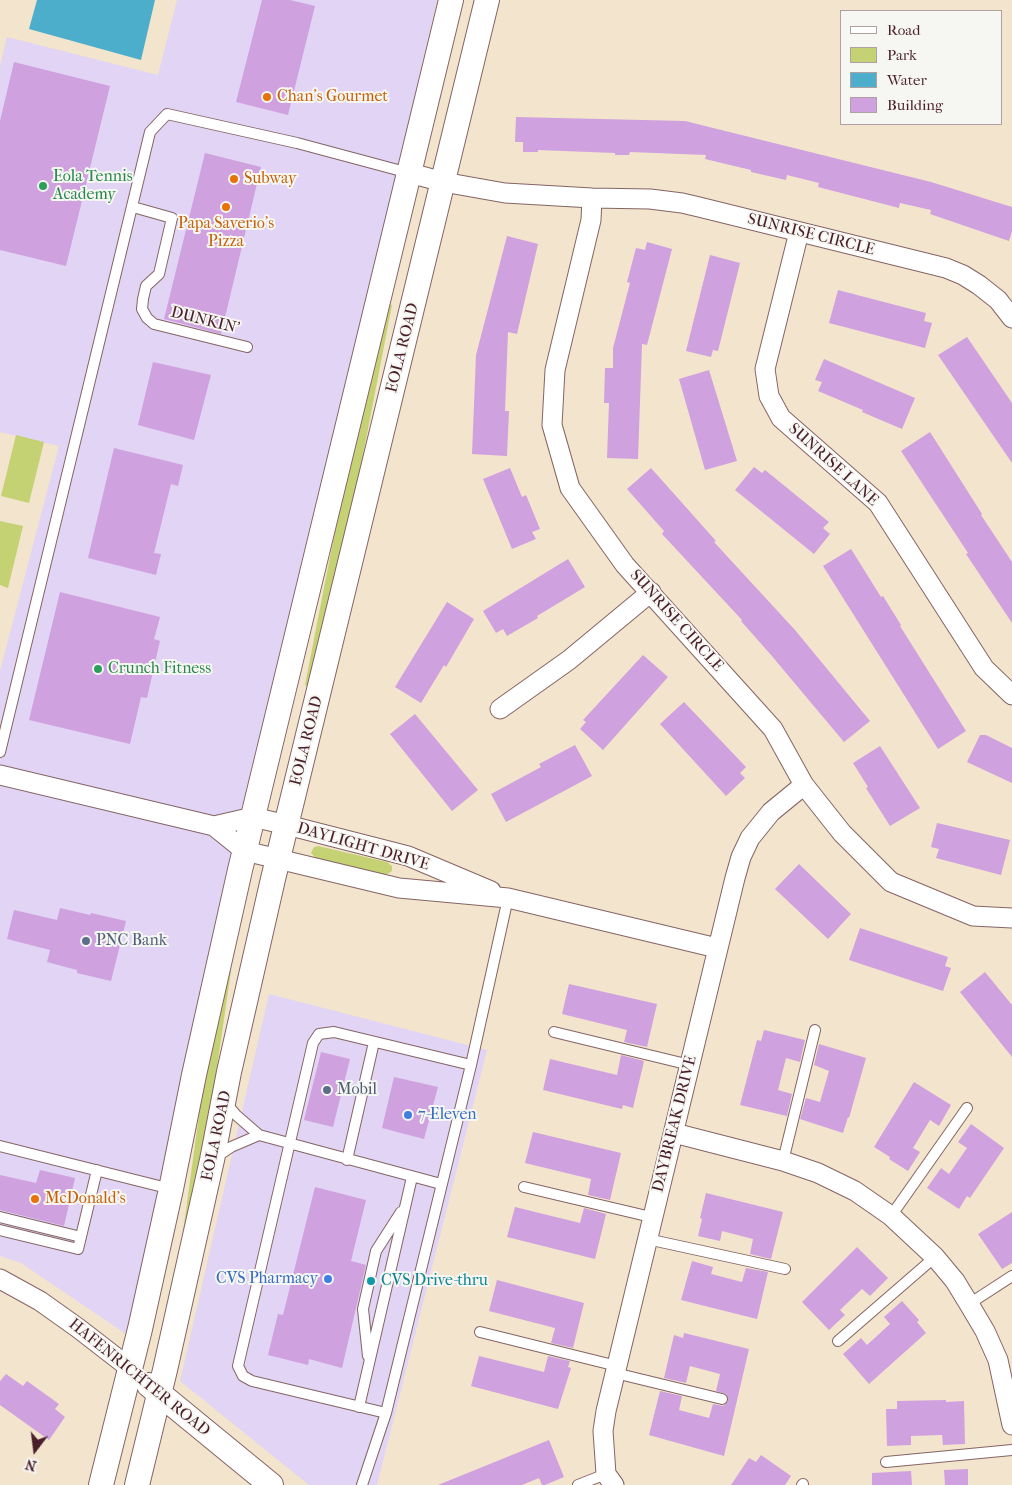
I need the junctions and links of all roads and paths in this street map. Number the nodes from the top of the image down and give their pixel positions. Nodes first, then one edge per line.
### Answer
1 (451, 0) edge
2 (488, 0) edge
3 (410, 173) junction
4 (443, 182) junction
5 (592, 198) junction
6 (133, 207) junction
7 (799, 232) junction
8 (1012, 318) edge
9 (248, 347) dead end
10 (651, 592) junction
11 (1012, 695) edge
12 (500, 710) dead end
13 (0, 752) edge
14 (0, 775) edge
15 (804, 785) junction
16 (253, 817) junction
17 (287, 824) junction
18 (214, 826) junction
19 (245, 851) junction
20 (278, 859) junction
21 (508, 898) junction
22 (1012, 918) edge
23 (718, 948) junction
24 (815, 1030) dead end
25 (554, 1032) dead end
26 (374, 1042) junction
27 (471, 1065) junction
28 (690, 1065) junction
29 (224, 1100) junction
30 (967, 1108) dead end
31 (674, 1133) junction
32 (259, 1135) junction
33 (289, 1144) junction
34 (0, 1146) edge
35 (212, 1160) junction
36 (347, 1160) junction
37 (783, 1161) junction
38 (97, 1170) junction
39 (412, 1177) junction
40 (441, 1184) junction
41 (524, 1187) dead end
42 (171, 1188) junction
43 (405, 1206) junction
44 (891, 1216) junction
45 (0, 1217) edge
46 (652, 1217) junction
47 (0, 1230) edge
48 (81, 1237) junction
49 (647, 1239) junction
50 (935, 1257) junction
51 (785, 1269) dead end
52 (1012, 1276) edge
53 (0, 1279) edge
54 (969, 1304) junction
55 (480, 1332) dead end
56 (838, 1341) dead end
57 (368, 1365) junction
58 (131, 1369) junction
59 (616, 1369) junction
60 (160, 1394) junction
61 (722, 1399) dead end
62 (359, 1407) junction
63 (386, 1413) junction
64 (1012, 1421) edge
65 (1012, 1450) edge
66 (886, 1462) dead end
67 (610, 1480) edge
68 (101, 1485) edge
69 (137, 1485) edge
70 (271, 1485) edge
71 (362, 1485) edge
72 (578, 1485) edge

1 - 3 street
2 - 4 street, EOLA ROAD
3 - 4 street, SUNRISE CIRCLE
3 - 6 lane
3 - 16 street
4 - 5 street, SUNRISE CIRCLE
4 - 17 street, EOLA ROAD
5 - 7 street, SUNRISE CIRCLE
5 - 10 street, SUNRISE CIRCLE
6 - 9 lane, DUNKIN'
6 - 13 lane
7 - 8 street, SUNRISE CIRCLE
7 - 11 street, SUNRISE LANE
10 - 12 street
10 - 15 street, SUNRISE CIRCLE
14 - 18 street, DAYLIGHT DRIVE
15 - 22 street, SUNRISE CIRCLE
15 - 23 street, DAYBREAK DRIVE
16 - 17 street, DAYLIGHT DRIVE
16 - 18 street, DAYLIGHT DRIVE
16 - 19 street
17 - 20 street, EOLA ROAD
17 - 21 street, DAYLIGHT DRIVE
18 - 19 street, DAYLIGHT DRIVE
19 - 20 street, DAYLIGHT DRIVE
19 - 42 street
20 - 21 street, DAYLIGHT DRIVE
20 - 29 street, EOLA ROAD
21 - 23 street, DAYLIGHT DRIVE
21 - 27 lane
23 - 28 street, DAYBREAK DRIVE
24 - 37 lane
25 - 28 lane
26 - 27 lane
26 - 33 lane
26 - 36 lane
27 - 40 lane
28 - 31 street, DAYBREAK DRIVE
29 - 32 lane
29 - 35 street, EOLA ROAD
30 - 44 lane
31 - 37 street
31 - 46 street, DAYBREAK DRIVE
32 - 33 lane
32 - 35 lane
33 - 36 lane
33 - 62 lane
34 - 38 lane
35 - 60 street, EOLA ROAD
36 - 39 lane
37 - 44 street
38 - 42 lane
38 - 48 lane
39 - 40 lane
39 - 43 lane
40 - 63 lane
41 - 46 lane
42 - 58 street
43 - 57 lane
43 - 57 lane
44 - 50 street
45 - 48 lane
46 - 49 street, DAYBREAK DRIVE
47 - 48 lane
49 - 51 lane
49 - 59 street, DAYBREAK DRIVE
50 - 54 street
50 - 56 lane
52 - 54 lane
53 - 58 street, HAFENRICHTER ROAD
54 - 64 street
55 - 59 lane
57 - 62 lane
58 - 60 street, HAFENRICHTER ROAD
58 - 68 street
59 - 61 lane
59 - 67 street, DAYBREAK DRIVE
60 - 69 street, EOLA ROAD
60 - 70 street, HAFENRICHTER ROAD
62 - 63 lane
63 - 71 lane
65 - 66 lane
67 - 72 lane

